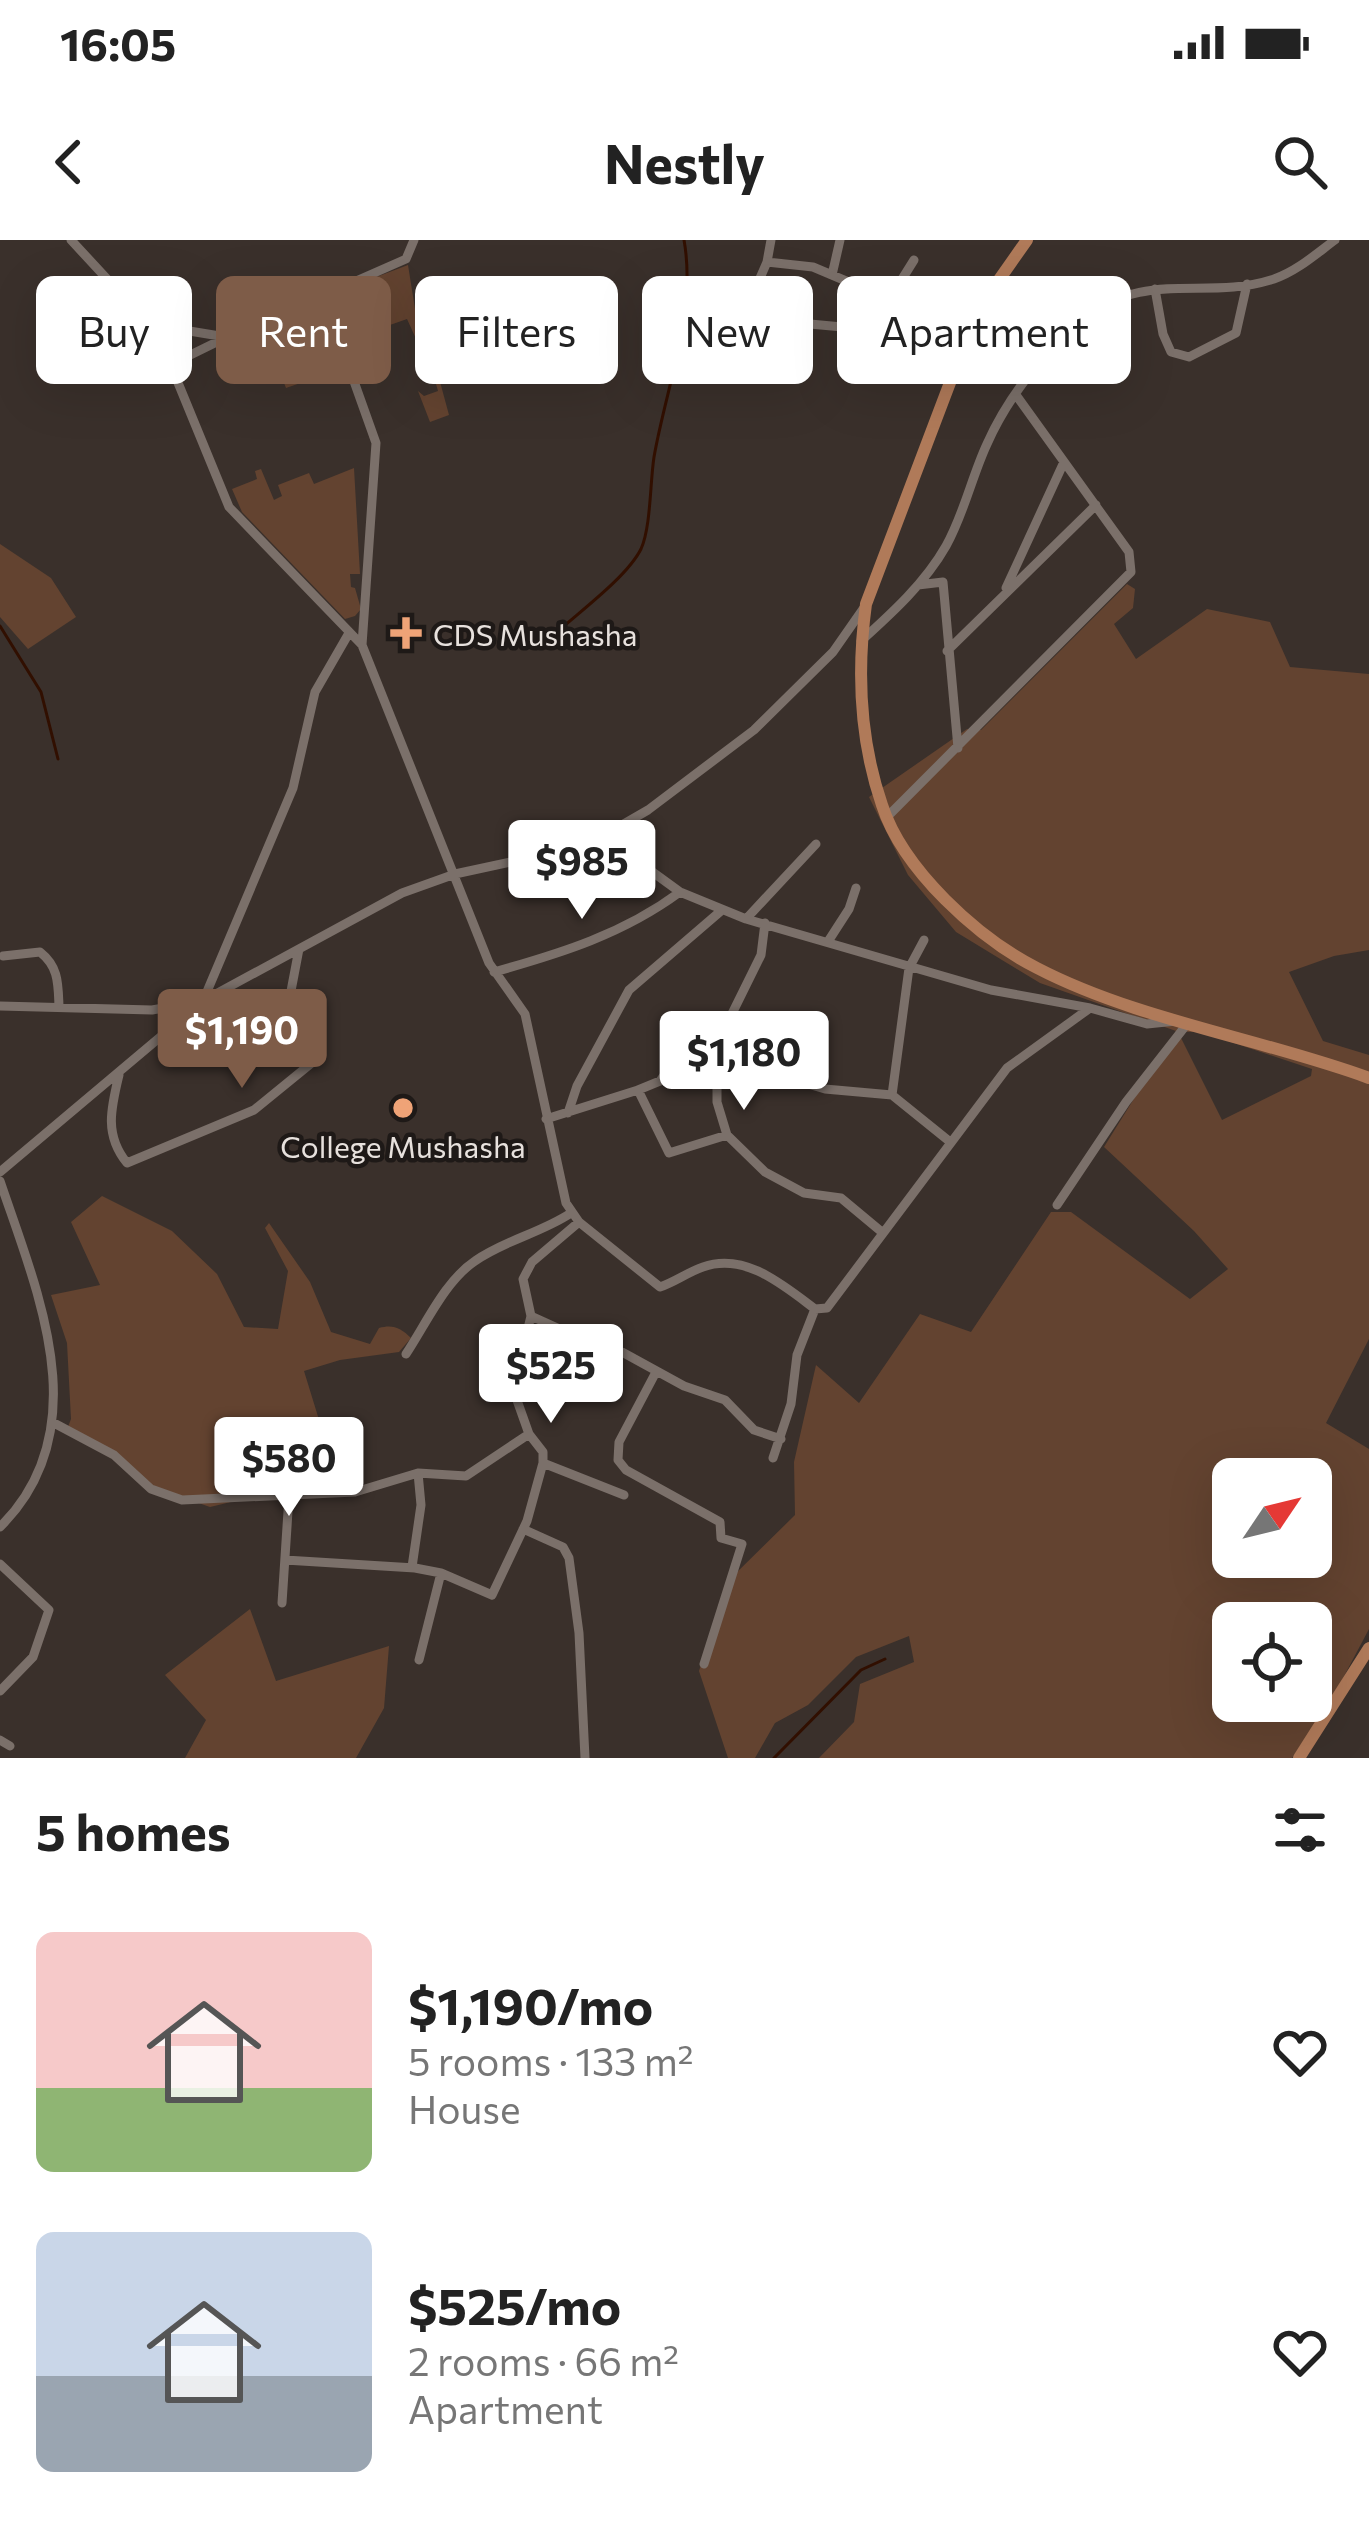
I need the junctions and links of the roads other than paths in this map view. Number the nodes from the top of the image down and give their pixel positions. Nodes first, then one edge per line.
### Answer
1 (71, 240) edge
2 (414, 240) edge
3 (771, 240) edge
4 (840, 240) edge
5 (1027, 240) edge
6 (1335, 240) edge
7 (914, 260) dead end
8 (766, 262) junction
9 (832, 275) junction
10 (105, 276) edge
11 (372, 276) edge
12 (902, 276) edge
13 (1001, 276) edge
14 (837, 277) edge
15 (1247, 284) junction
16 (1155, 289) junction
17 (837, 328) edge
18 (180, 384) edge
19 (354, 384) edge
20 (949, 384) edge
21 (1016, 395) junction
22 (1065, 462) junction
23 (1096, 505) junction
24 (918, 585) junction
25 (1004, 593) junction
26 (866, 604) junction
27 (349, 633) junction
28 (861, 641) junction
29 (362, 645) junction
30 (947, 651) junction
31 (958, 748) junction
32 (887, 818) junction
33 (603, 836) junction
34 (816, 844) dead end
35 (455, 874) junction
36 (856, 888) dead end
37 (680, 892) junction
38 (722, 910) junction
39 (746, 919) junction
40 (765, 923) junction
41 (830, 940) junction
42 (924, 940) dead end
43 (299, 949) junction
44 (3, 956) dead end
45 (909, 968) junction
46 (494, 972) junction
47 (203, 1001) junction
48 (0, 1006) edge
49 (59, 1006) junction
50 (1090, 1008) junction
51 (1185, 1021) junction
52 (717, 1057) junction
53 (119, 1072) junction
54 (1369, 1078) edge
55 (638, 1090) junction
56 (892, 1095) junction
57 (568, 1113) junction
58 (546, 1119) junction
59 (727, 1135) junction
60 (949, 1141) junction
61 (0, 1172) edge
62 (0, 1181) edge
63 (1058, 1204) dead end
64 (575, 1218) junction
65 (883, 1233) junction
66 (815, 1310) junction
67 (531, 1316) junction
68 (406, 1354) dead end
69 (656, 1372) junction
70 (52, 1422) junction
71 (529, 1434) junction
72 (781, 1439) junction
73 (773, 1458) dead end
74 (543, 1463) junction
75 (418, 1473) junction
76 (624, 1495) dead end
77 (289, 1496) junction
78 (0, 1527) edge
79 (523, 1529) junction
80 (285, 1560) junction
81 (0, 1564) edge
82 (412, 1568) junction
83 (441, 1573) junction
84 (282, 1604) dead end
85 (1369, 1648) edge
86 (419, 1660) dead end
87 (704, 1664) dead end
88 (0, 1691) edge
89 (585, 1758) edge
90 (1299, 1758) edge

1 - 10 street
2 - 11 street
3 - 8 street
4 - 9 street
5 - 13 main road
6 - 15 street
7 - 12 street
8 - 9 street
8 - 17 street
9 - 14 street
15 - 16 street
15 - 16 street
16 - 21 street
18 - 27 street
19 - 29 street
20 - 26 main road
21 - 22 street
21 - 24 street
22 - 23 street
22 - 25 street
23 - 25 street
23 - 31 street
24 - 28 street
24 - 30 street
25 - 30 street
26 - 28 main road
26 - 33 street
27 - 29 street
27 - 47 street
28 - 32 main road
29 - 35 street
30 - 31 street
31 - 32 street
32 - 51 main road
33 - 35 street
33 - 37 street
34 - 39 street
35 - 43 street
35 - 46 street
36 - 41 street
37 - 38 street
37 - 46 street
38 - 39 street
38 - 57 street
39 - 40 street
40 - 41 street
40 - 52 street
41 - 45 street
42 - 45 street
43 - 47 street
43 - 53 street
44 - 49 street
45 - 50 street
45 - 56 street
46 - 58 street
47 - 49 street
47 - 53 street
48 - 49 street
50 - 51 street
50 - 60 street
51 - 54 main road
51 - 63 street
52 - 55 street
52 - 56 street
52 - 59 street
53 - 61 street
55 - 57 street
55 - 59 street
56 - 60 street
57 - 58 street
58 - 64 street
59 - 65 street
60 - 65 street
62 - 70 street
64 - 66 street
64 - 67 street
64 - 68 street
65 - 66 street
66 - 72 street
67 - 69 street
67 - 71 street
69 - 72 street
69 - 87 street
70 - 77 street
70 - 78 street
71 - 74 street
71 - 75 street
72 - 73 street
74 - 76 street
74 - 79 street
75 - 77 street
75 - 82 street
77 - 80 street
79 - 83 street
79 - 89 street
80 - 82 street
80 - 84 street
81 - 88 street
82 - 83 street
83 - 86 street
85 - 90 main road

